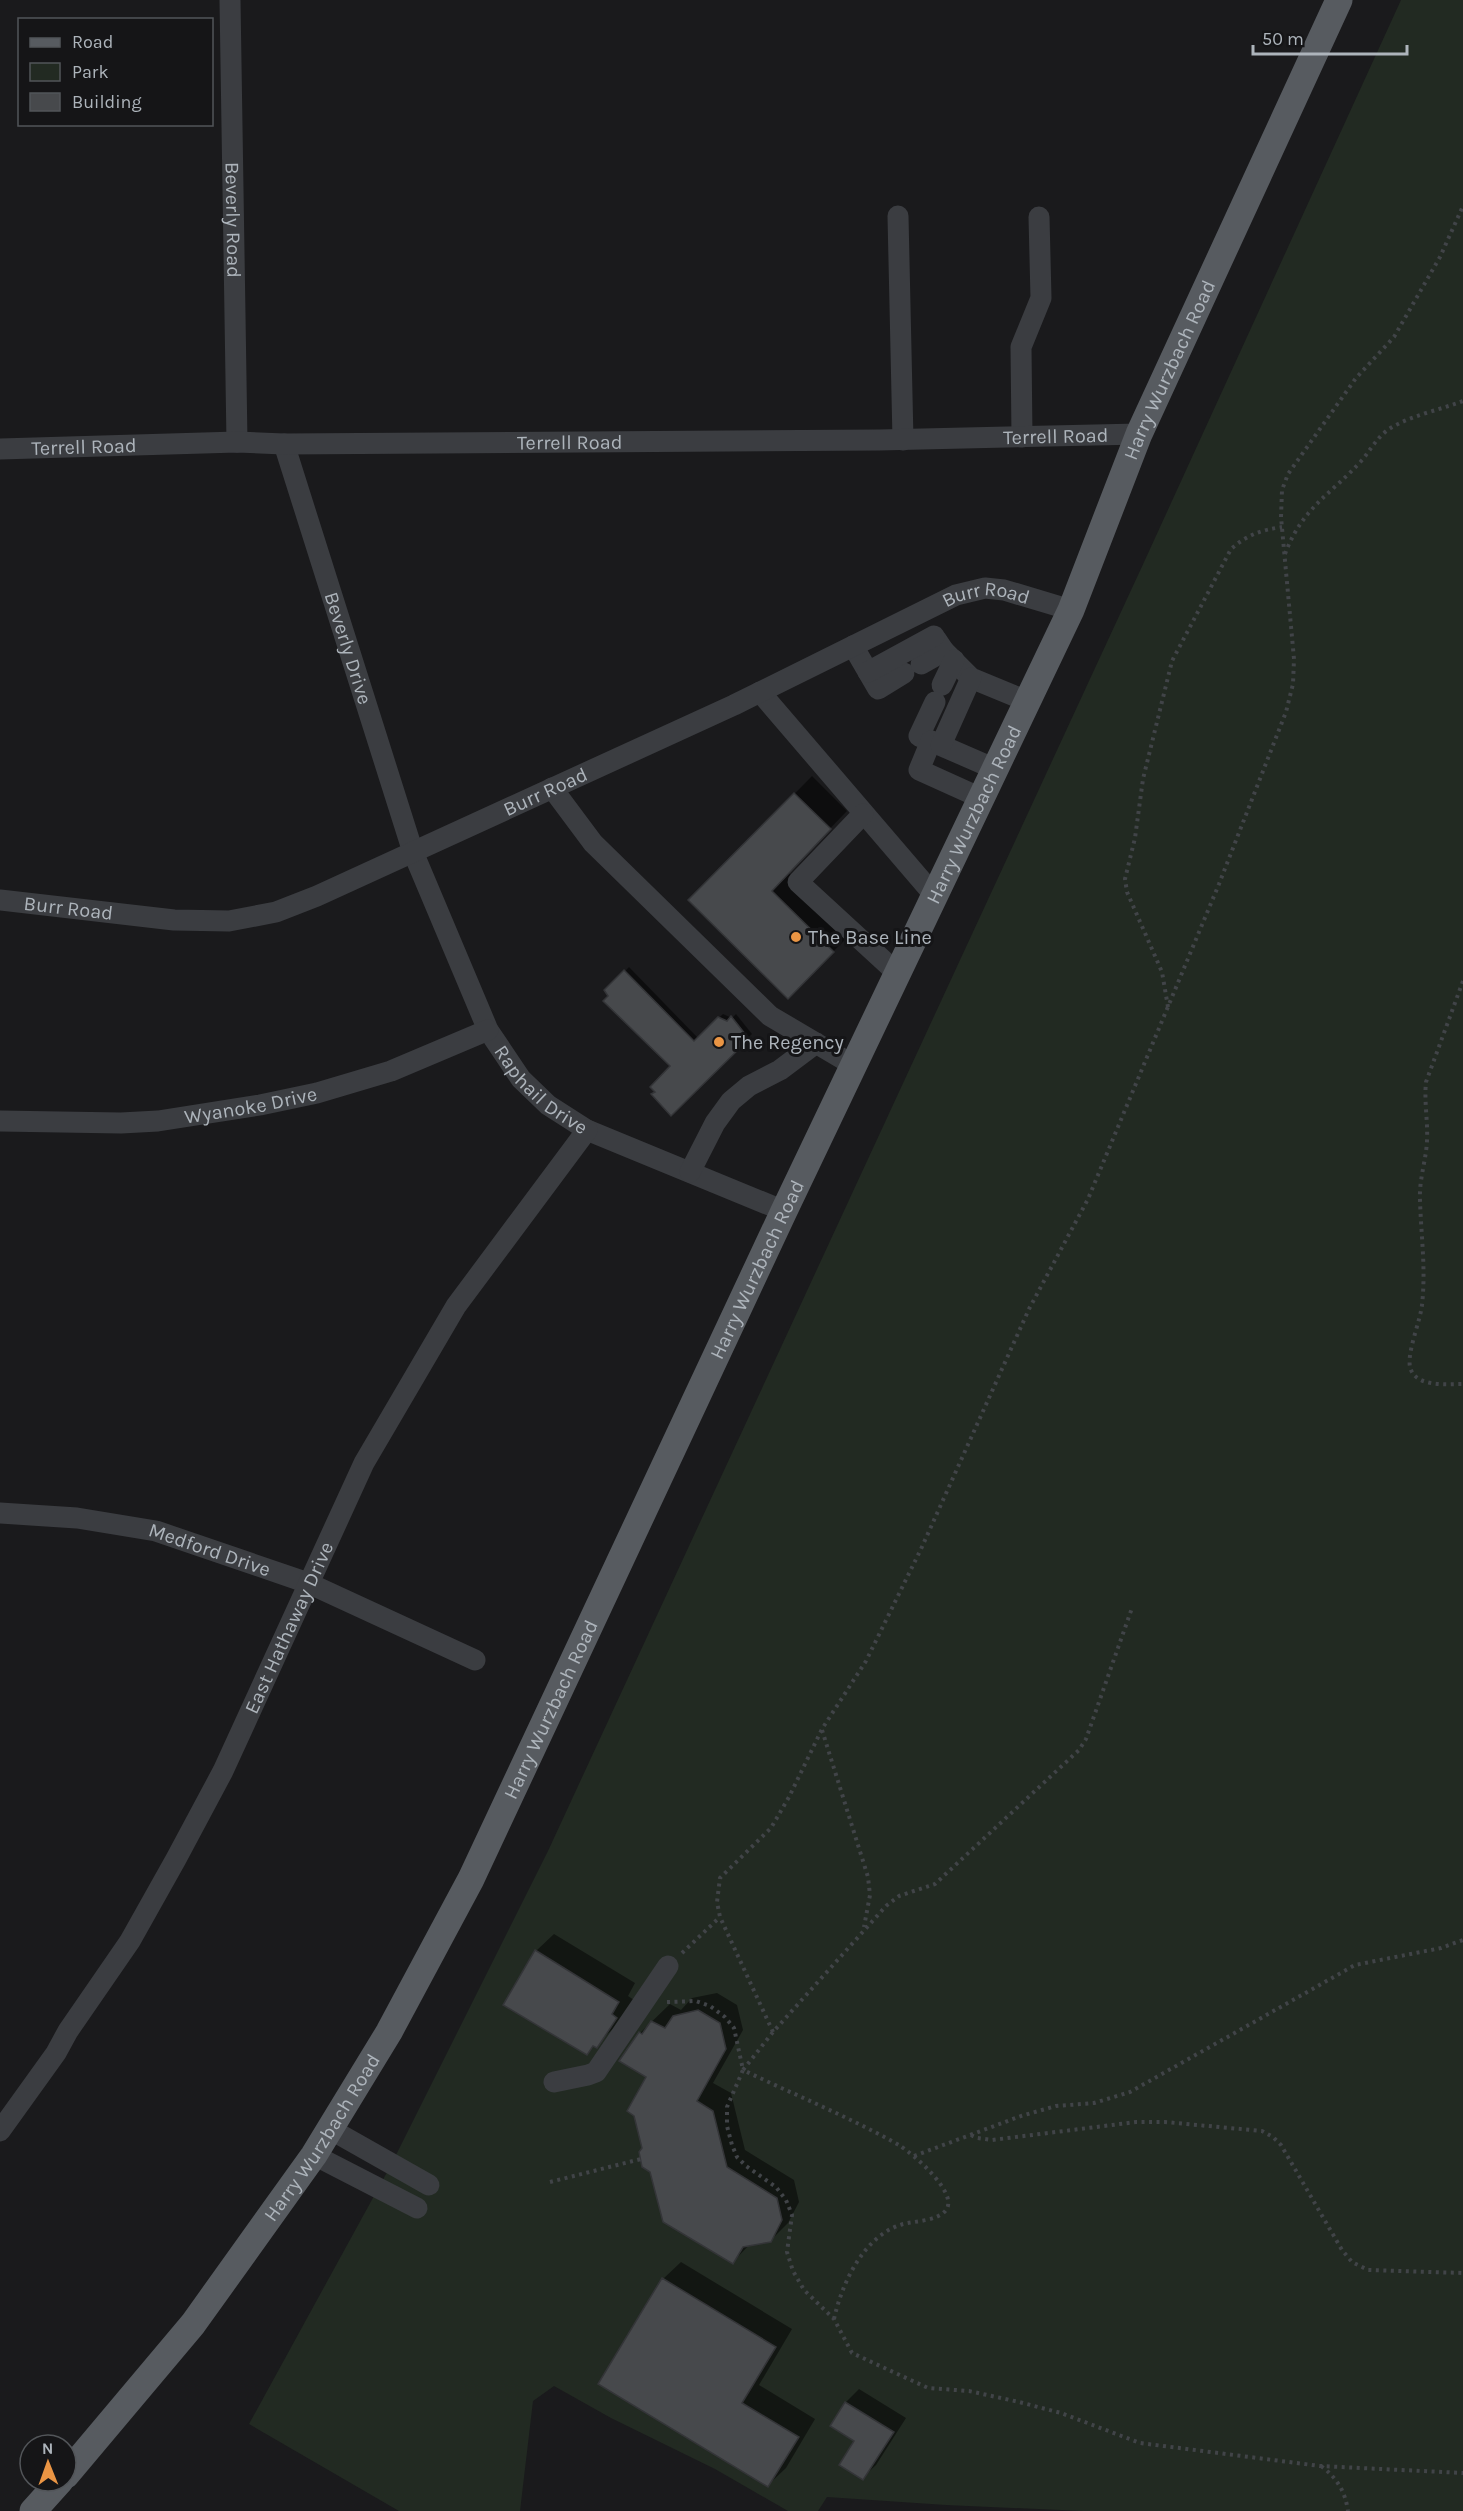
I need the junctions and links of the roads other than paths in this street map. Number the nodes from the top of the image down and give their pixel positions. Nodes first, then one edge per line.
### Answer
1 (230, 0) edge
2 (1339, 0) edge
3 (898, 216) dead end
4 (1039, 217) dead end
5 (1139, 434) junction
6 (1022, 437) junction
7 (903, 440) junction
8 (237, 442) junction
9 (284, 444) junction
10 (0, 449) edge
11 (1071, 610) junction
12 (920, 613) junction
13 (853, 646) junction
14 (944, 649) junction
15 (868, 672) junction
16 (971, 678) junction
17 (760, 692) junction
18 (1027, 701) junction
19 (936, 743) junction
20 (995, 768) junction
21 (552, 788) junction
22 (981, 798) junction
23 (864, 814) junction
24 (413, 852) junction
25 (934, 895) junction
26 (0, 900) edge
27 (897, 973) junction
28 (488, 1029) junction
29 (816, 1043) junction
30 (853, 1065) junction
31 (0, 1121) edge
32 (587, 1130) junction
33 (690, 1172) junction
34 (784, 1211) junction
35 (0, 1513) edge
36 (308, 1583) junction
37 (475, 1660) dead end
38 (668, 1966) road end
39 (554, 2082) dead end
40 (330, 2129) junction
41 (0, 2131) edge
42 (314, 2155) junction
43 (429, 2185) dead end
44 (417, 2208) dead end
45 (78, 2461) edge
46 (49, 2493) edge
47 (33, 2511) edge

1 - 8 street, Beverly Road
2 - 5 main road, Harry Wurzbach Road
3 - 7 street
4 - 6 street
5 - 6 street, Terrell Road
5 - 11 main road, Harry Wurzbach Road
6 - 7 street, Terrell Road
7 - 9 street, Terrell Road
8 - 9 street, Terrell Road
8 - 10 street, Terrell Road
9 - 24 street, Beverly Drive
11 - 12 street, Burr Road
11 - 18 main road, Harry Wurzbach Road
12 - 13 street, Burr Road
12 - 14 street
13 - 15 street
13 - 17 street, Burr Road
14 - 15 street
14 - 15 street
14 - 16 street
14 - 19 street
16 - 18 street
16 - 19 street
17 - 21 street, Burr Road
17 - 23 street
18 - 20 main road, Harry Wurzbach Road
19 - 20 street
19 - 22 street
20 - 22 main road, Harry Wurzbach Road
21 - 24 street, Burr Road
21 - 29 street
22 - 25 main road, Harry Wurzbach Road
23 - 25 street
23 - 27 street
24 - 26 street, Burr Road
24 - 28 street, Raphail Drive
25 - 27 main road, Harry Wurzbach Road
27 - 30 main road, Harry Wurzbach Road
28 - 31 street, Wyanoke Drive
28 - 32 street, Raphail Drive
29 - 30 street
29 - 33 street
30 - 34 main road, Harry Wurzbach Road
32 - 33 street, Raphail Drive
32 - 36 street, East Hathaway Drive
33 - 34 street, Raphail Drive
34 - 40 main road, Harry Wurzbach Road
35 - 36 street, Medford Drive
36 - 37 street, Medford Drive
36 - 41 street, East Hathaway Drive
38 - 39 street
40 - 42 main road, Harry Wurzbach Road
40 - 43 street
42 - 44 street
42 - 45 main road, Harry Wurzbach Road
46 - 47 main road

